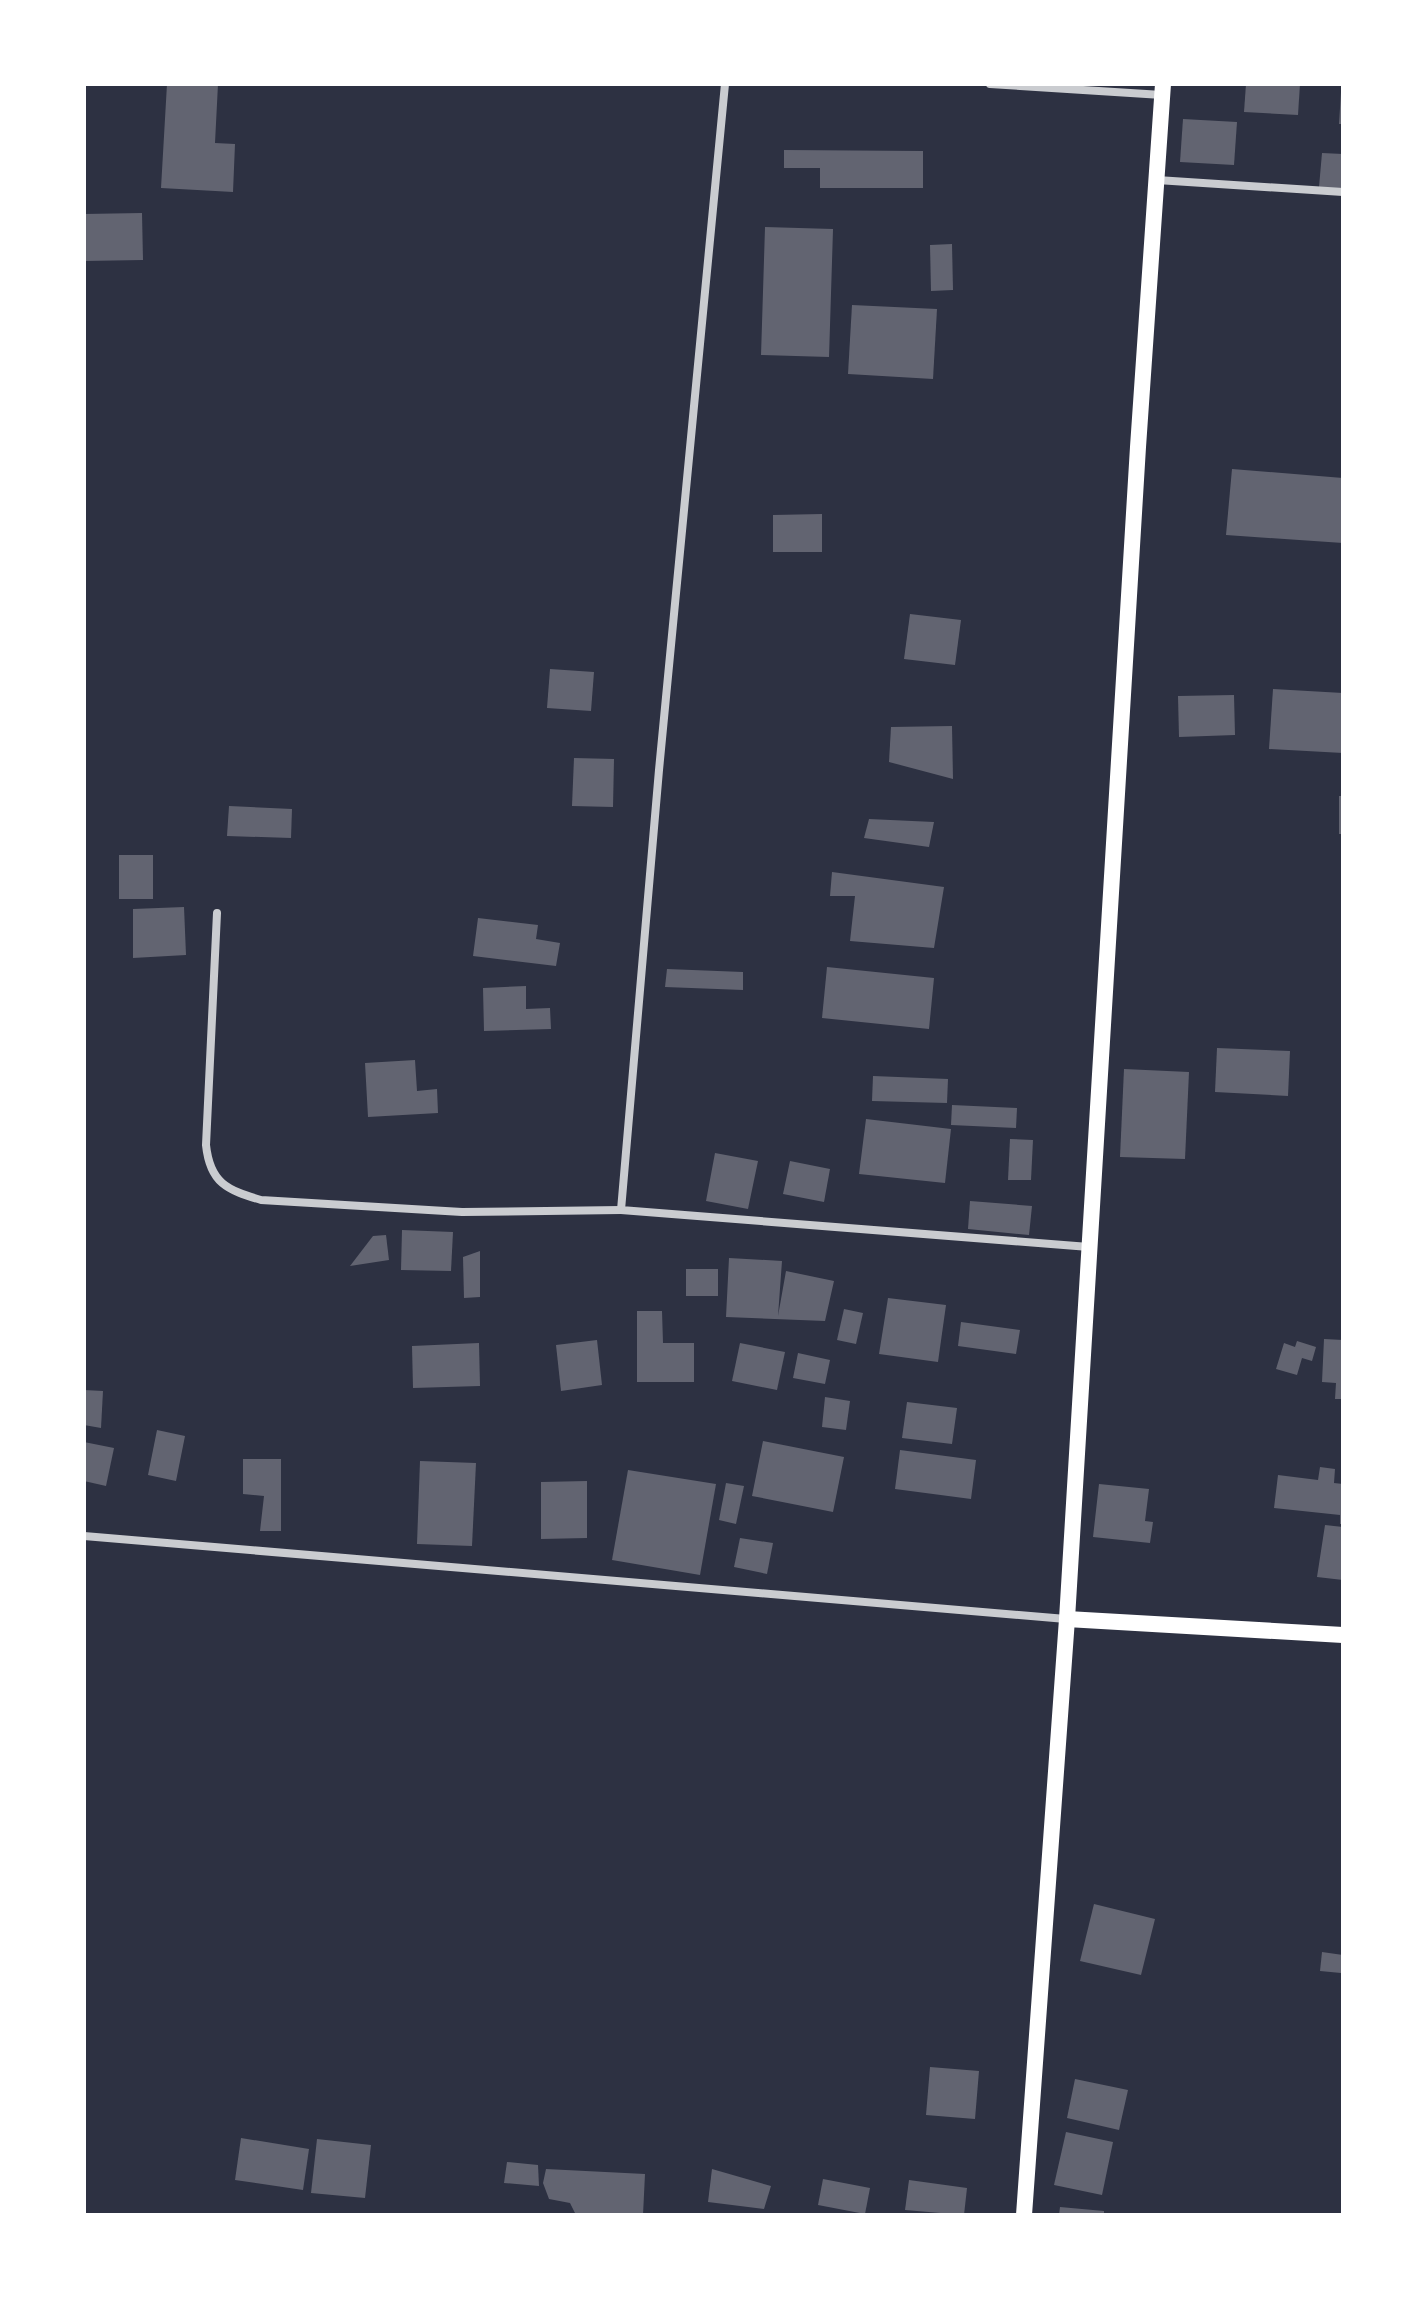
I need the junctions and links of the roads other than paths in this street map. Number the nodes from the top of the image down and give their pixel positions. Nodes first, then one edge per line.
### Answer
1 (725, 84) edge
2 (990, 84) edge
3 (1163, 89) edge
4 (1156, 180) junction
5 (1343, 192) edge
6 (217, 913) dead end
7 (621, 1210) junction
8 (1089, 1247) junction
9 (84, 1536) edge
10 (1067, 1619) junction
11 (1343, 1635) edge
12 (1024, 2215) edge

1 - 7 street
2 - 3 street
3 - 4 main road
4 - 5 street
4 - 8 main road
6 - 7 street
7 - 8 street
8 - 10 main road
9 - 10 street
10 - 11 main road
10 - 12 main road

